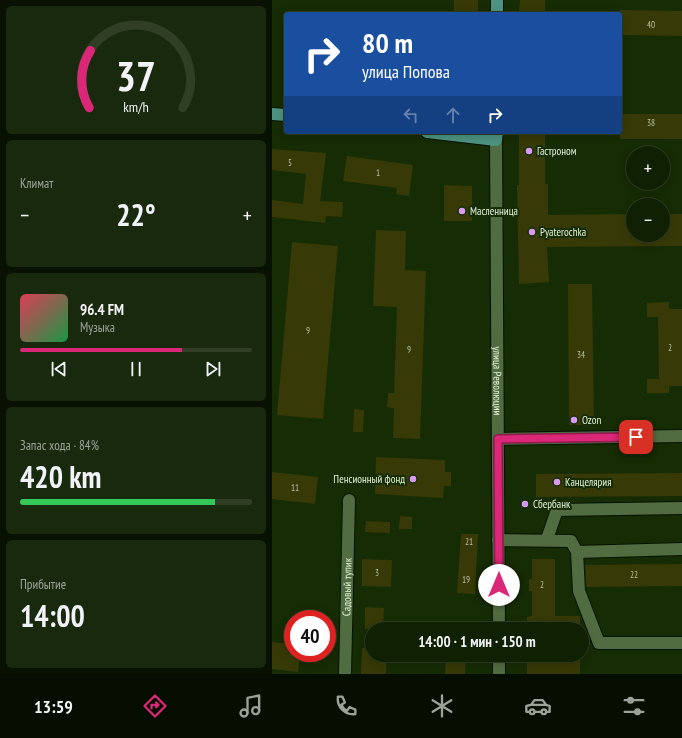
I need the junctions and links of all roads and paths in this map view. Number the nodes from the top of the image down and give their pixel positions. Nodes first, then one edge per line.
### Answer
1 (497, 0) edge
2 (497, 12) edge
3 (272, 114) edge
4 (284, 116) edge
5 (462, 134) edge
6 (496, 136) edge
7 (682, 436) edge
8 (498, 439) junction
9 (349, 500) dead end
10 (682, 508) edge
11 (547, 539) junction
12 (498, 540) junction
13 (682, 549) edge
14 (577, 552) junction
15 (499, 622) edge
16 (682, 643) edge
17 (499, 662) edge
18 (345, 674) edge
19 (499, 674) edge

1 - 2 main road
3 - 4 main road
5 - 6 main road
6 - 8 street, улица Революции
7 - 8 street
8 - 12 street, улица Революции
9 - 18 street, Садовый тупик
10 - 11 street
11 - 12 street
11 - 14 street
12 - 15 street, улица Революции
13 - 14 street
14 - 16 street
17 - 19 street

